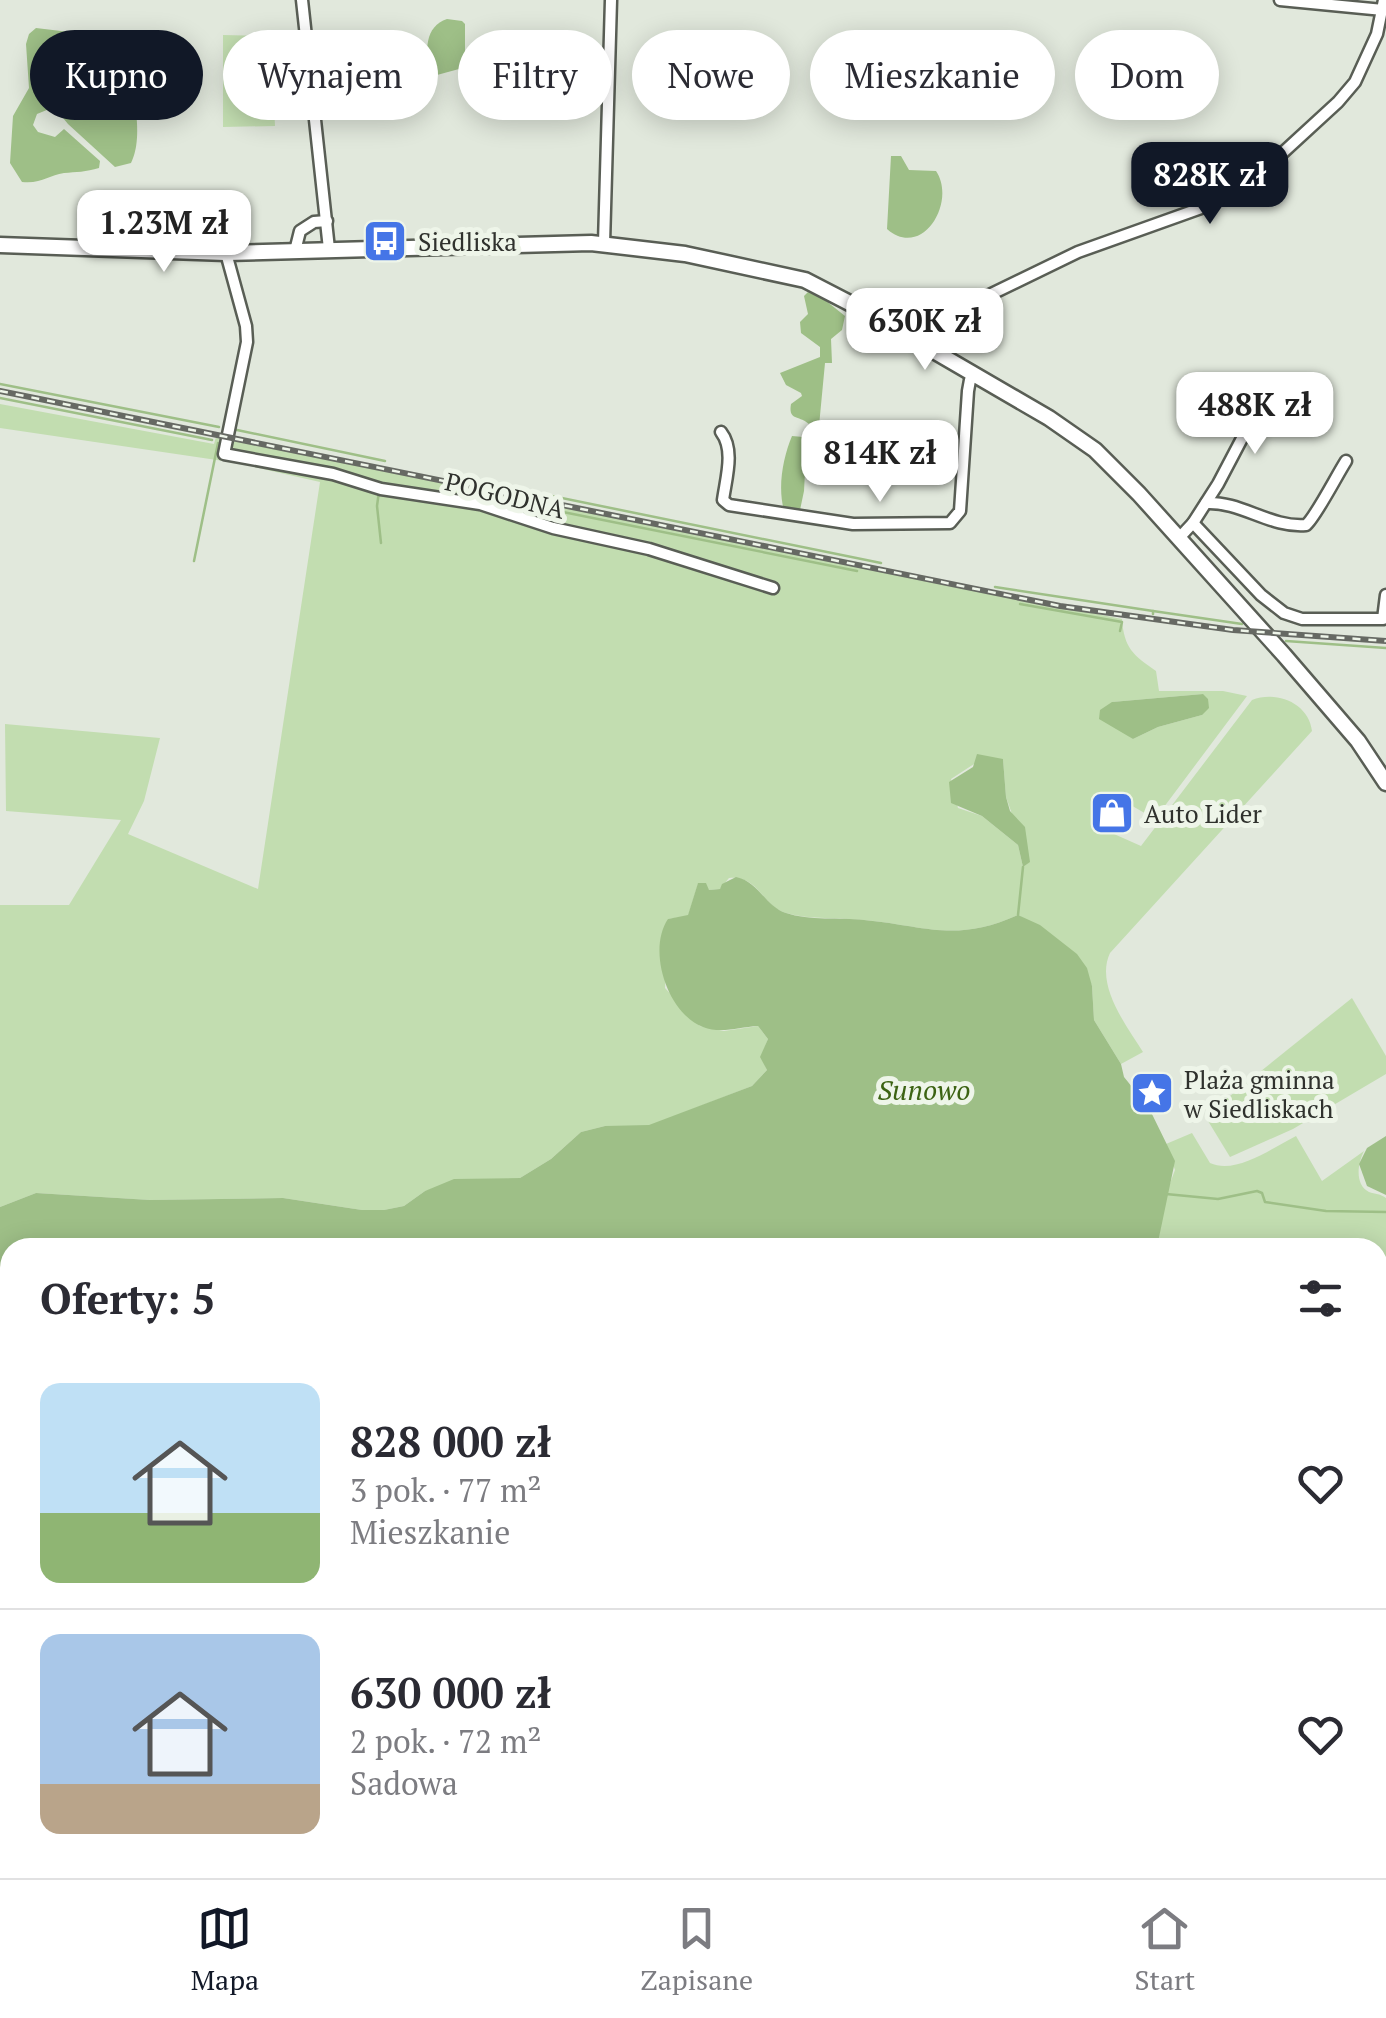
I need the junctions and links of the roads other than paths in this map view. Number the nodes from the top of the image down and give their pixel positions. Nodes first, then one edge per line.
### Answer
1 (302, 0) edge
2 (610, 0) edge
3 (1280, 0) edge
4 (1383, 5) edge
5 (326, 222) junction
6 (0, 244) edge
7 (604, 244) junction
8 (329, 250) junction
9 (295, 251) junction
10 (226, 253) junction
11 (914, 341) junction
12 (975, 376) junction
13 (1315, 385) dead end
14 (721, 432) dead end
15 (1346, 461) dead end
16 (1206, 503) junction
17 (1192, 523) junction
18 (1179, 538) junction
19 (773, 588) dead end
20 (1386, 595) edge
21 (1386, 783) edge

1 - 5 street
2 - 7 street
3 - 4 street
4 - 11 street
5 - 8 street
5 - 9 street
6 - 10 main road
7 - 8 main road
7 - 11 main road
8 - 9 main road
9 - 10 main road
10 - 19 street, POGODNA
11 - 12 main road
12 - 14 street
12 - 18 main road
13 - 16 street
15 - 16 street
16 - 17 street
17 - 18 street
17 - 20 street
18 - 21 main road

